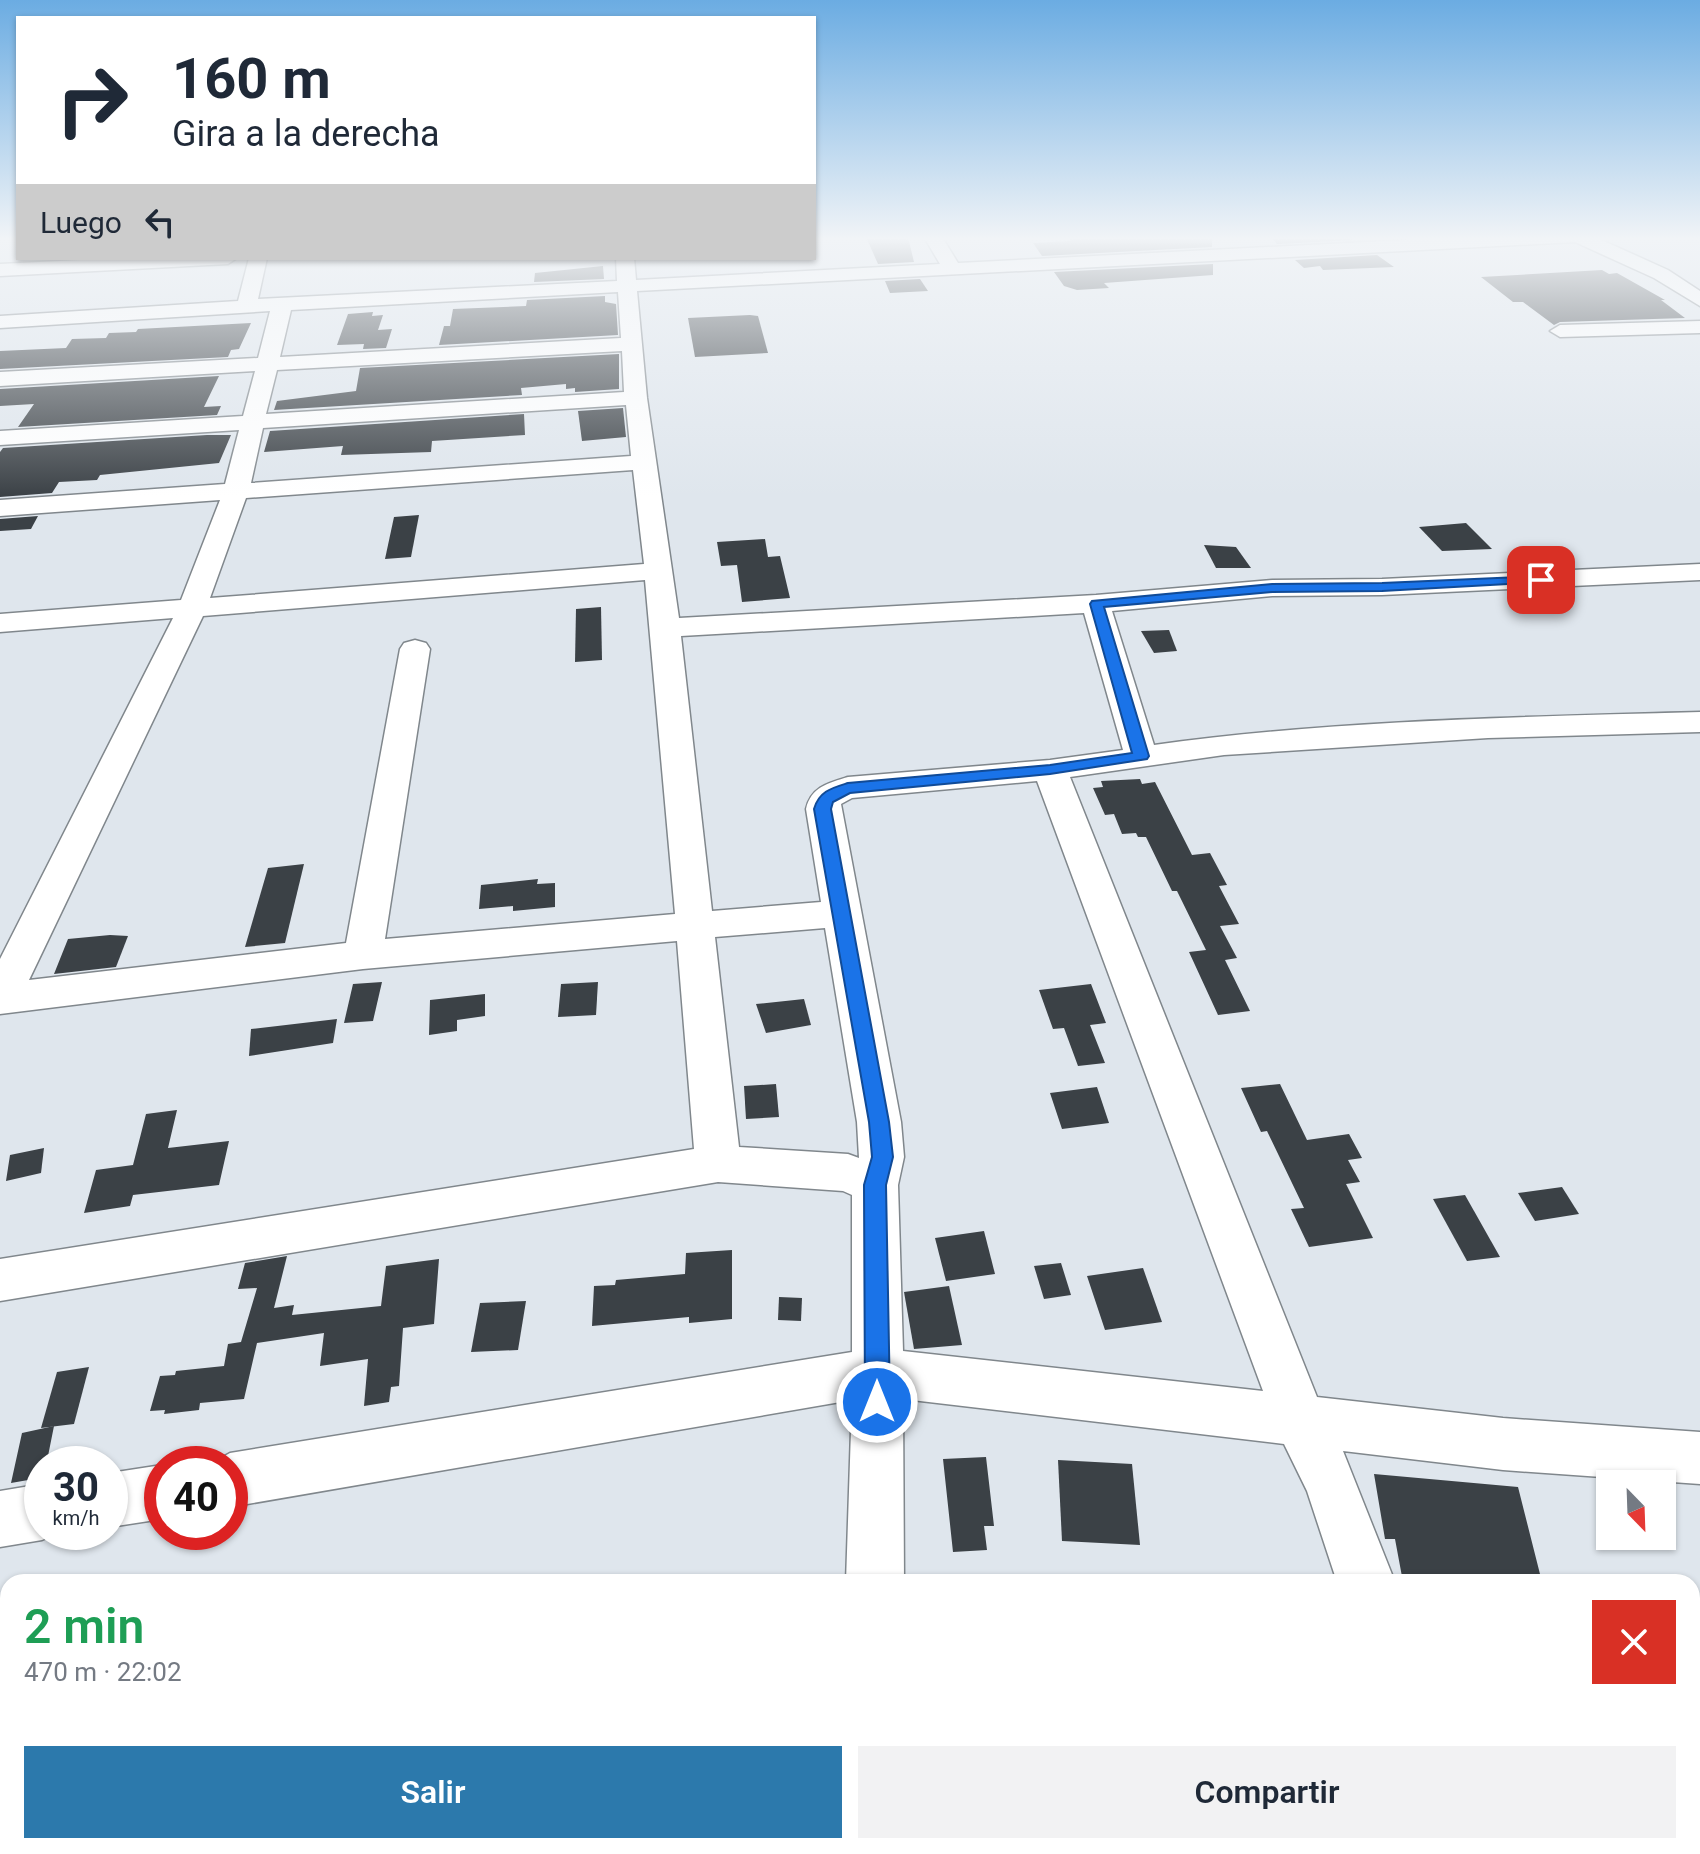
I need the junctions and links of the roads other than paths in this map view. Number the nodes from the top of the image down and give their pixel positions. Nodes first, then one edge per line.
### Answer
1 (277, 324) edge
2 (631, 324) edge
3 (1700, 327) edge
4 (1560, 331) dead end
5 (632, 344) junction
6 (268, 364) junction
7 (0, 379) edge
8 (636, 398) junction
9 (255, 423) junction
10 (0, 438) edge
11 (644, 462) junction
12 (236, 491) junction
13 (0, 508) edge
14 (658, 571) junction
15 (1700, 572) edge
16 (1096, 604) junction
17 (192, 608) junction
18 (0, 623) edge
19 (665, 628) junction
20 (415, 649) dead end
21 (1700, 722) edge
22 (1141, 756) junction
23 (1050, 770) junction
24 (843, 913) junction
25 (693, 924) junction
26 (363, 955) junction
27 (0, 998) edge
28 (718, 1164) junction
29 (875, 1185) junction
30 (0, 1280) edge
31 (878, 1372) junction
32 (1300, 1421) junction
33 (1700, 1458) edge
34 (248, 1477) edge
35 (24, 1515) edge
36 (0, 1519) edge
37 (875, 1574) edge
38 (1363, 1574) edge

1 - 6 street
2 - 5 street
3 - 4 street
5 - 6 street
5 - 8 street
6 - 7 street
6 - 9 street
8 - 9 street
8 - 11 street
9 - 10 street
9 - 12 street
11 - 12 street
11 - 14 street
12 - 13 street
12 - 17 street
14 - 17 street
14 - 19 street
15 - 16 street
16 - 19 street
16 - 22 street
17 - 18 street
17 - 27 street
19 - 25 street
20 - 26 street
21 - 22 street
22 - 23 street
23 - 24 street
23 - 32 street
24 - 25 street
24 - 29 street
25 - 26 street
25 - 28 street
26 - 27 street
28 - 29 street
28 - 30 street
29 - 31 street
31 - 32 street
31 - 34 street
31 - 37 street
32 - 33 street
32 - 38 street
35 - 36 street

